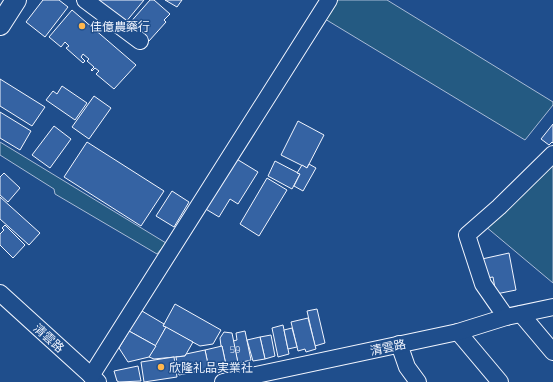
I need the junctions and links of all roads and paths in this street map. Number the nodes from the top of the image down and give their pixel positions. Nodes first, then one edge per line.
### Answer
1 (16, 0) edge
2 (85, 0) edge
3 (329, 0) edge
4 (0, 25) edge
5 (140, 40) dead end
6 (553, 154) edge
7 (0, 293) edge
8 (553, 307) edge
9 (514, 316) junction
10 (458, 332) junction
11 (399, 344) junction
12 (553, 352) edge
13 (266, 378) edge
14 (94, 379) edge
15 (222, 382) edge
16 (418, 382) edge
17 (500, 382) edge

1 - 4 main road
2 - 5 street
3 - 14 street
6 - 9 street
7 - 14 street, 清雲路
8 - 9 street, 清雲路
9 - 10 street, 清雲路
9 - 12 street
10 - 11 street, 清雲路
10 - 17 street
11 - 13 street, 清雲路
11 - 16 street
13 - 15 street, 清雲路

